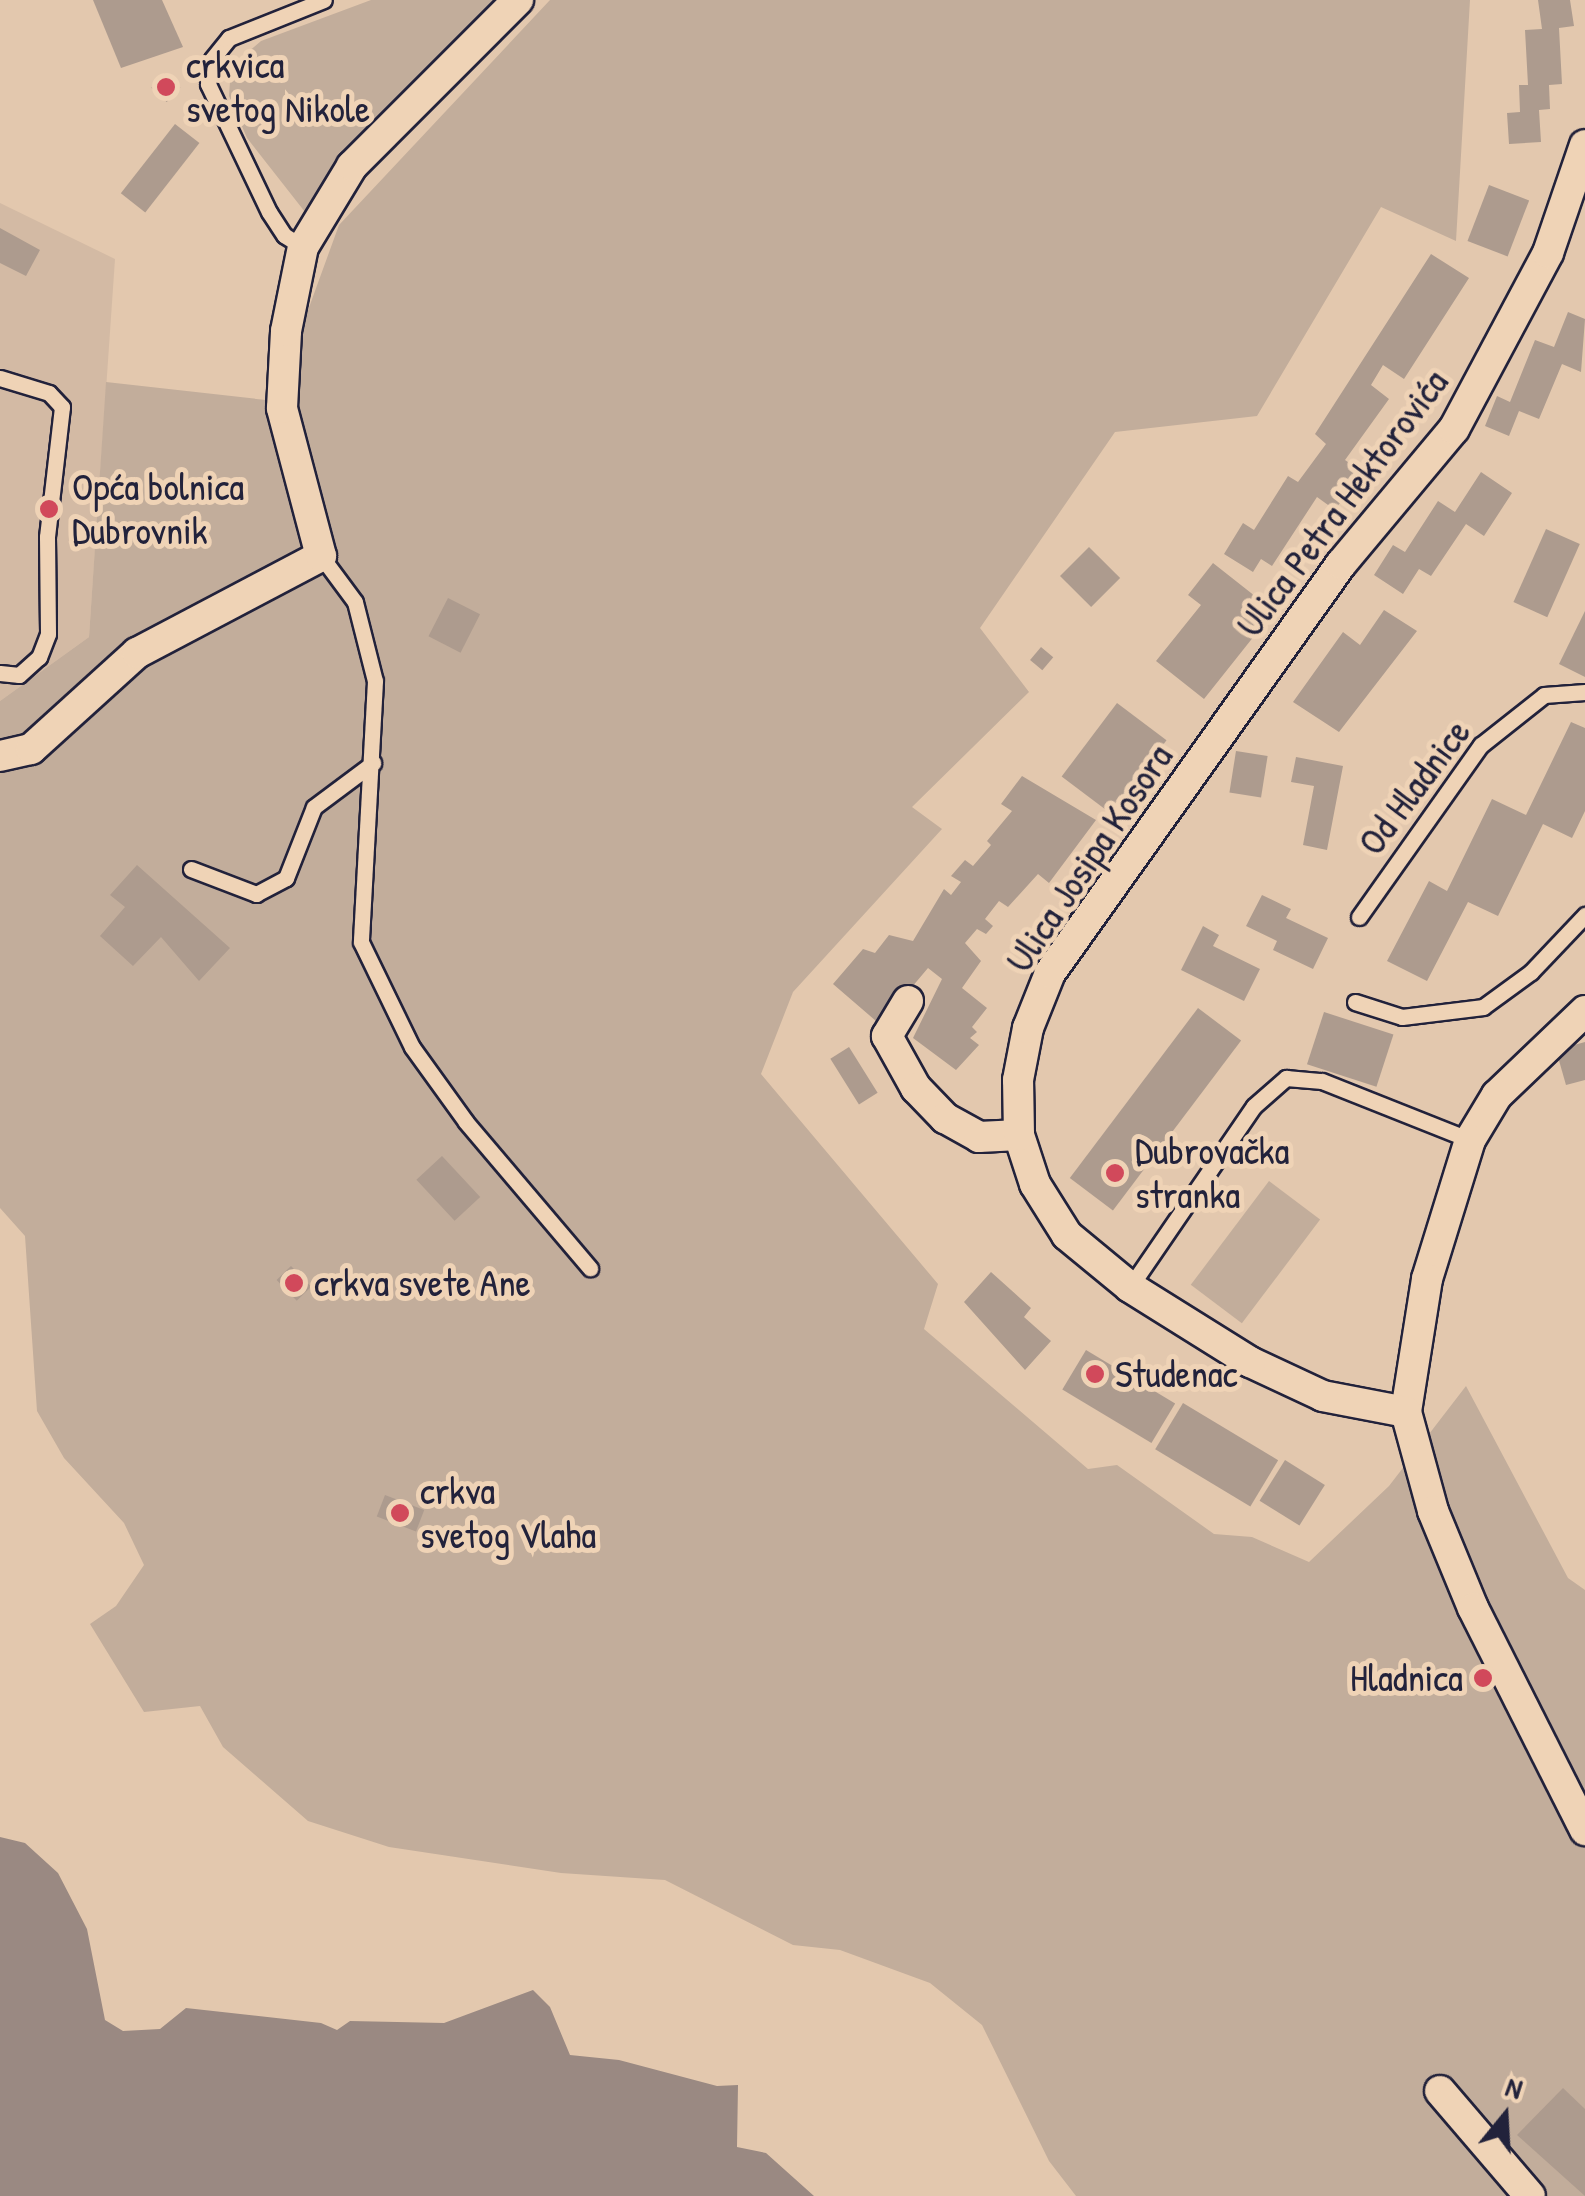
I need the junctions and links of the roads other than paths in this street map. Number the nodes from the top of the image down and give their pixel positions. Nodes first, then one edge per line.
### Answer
1 (324, 0) edge
2 (518, 0) edge
3 (1585, 146) edge
4 (302, 247) junction
5 (0, 378) edge
6 (321, 556) junction
7 (0, 673) edge
8 (1585, 692) edge
9 (1222, 736) joint
10 (0, 756) edge
11 (373, 762) junction
12 (191, 869) dead end
13 (1585, 915) edge
14 (1359, 917) dead end
15 (908, 1001) dead end
16 (1355, 1002) dead end
17 (1585, 1010) edge
18 (1019, 1135) junction
19 (1470, 1140) junction
20 (590, 1268) dead end
21 (1130, 1287) junction
22 (1406, 1412) junction
23 (1585, 1830) edge
24 (1440, 2091) dead end
25 (1530, 2196) edge

1 - 4 lane
2 - 4 street
3 - 9 street, Ulica Petra Hektorovića
4 - 6 street
5 - 7 lane
6 - 10 street
6 - 11 lane
8 - 14 lane, Od Hladnice
9 - 18 street, Ulica Josipa Kosora
11 - 12 lane
11 - 20 lane
13 - 16 lane
15 - 18 street
17 - 19 street
18 - 21 street, Ulica Josipa Kosora
19 - 21 lane
19 - 22 street
21 - 22 street, Ulica Josipa Kosora
22 - 23 street
24 - 25 street

